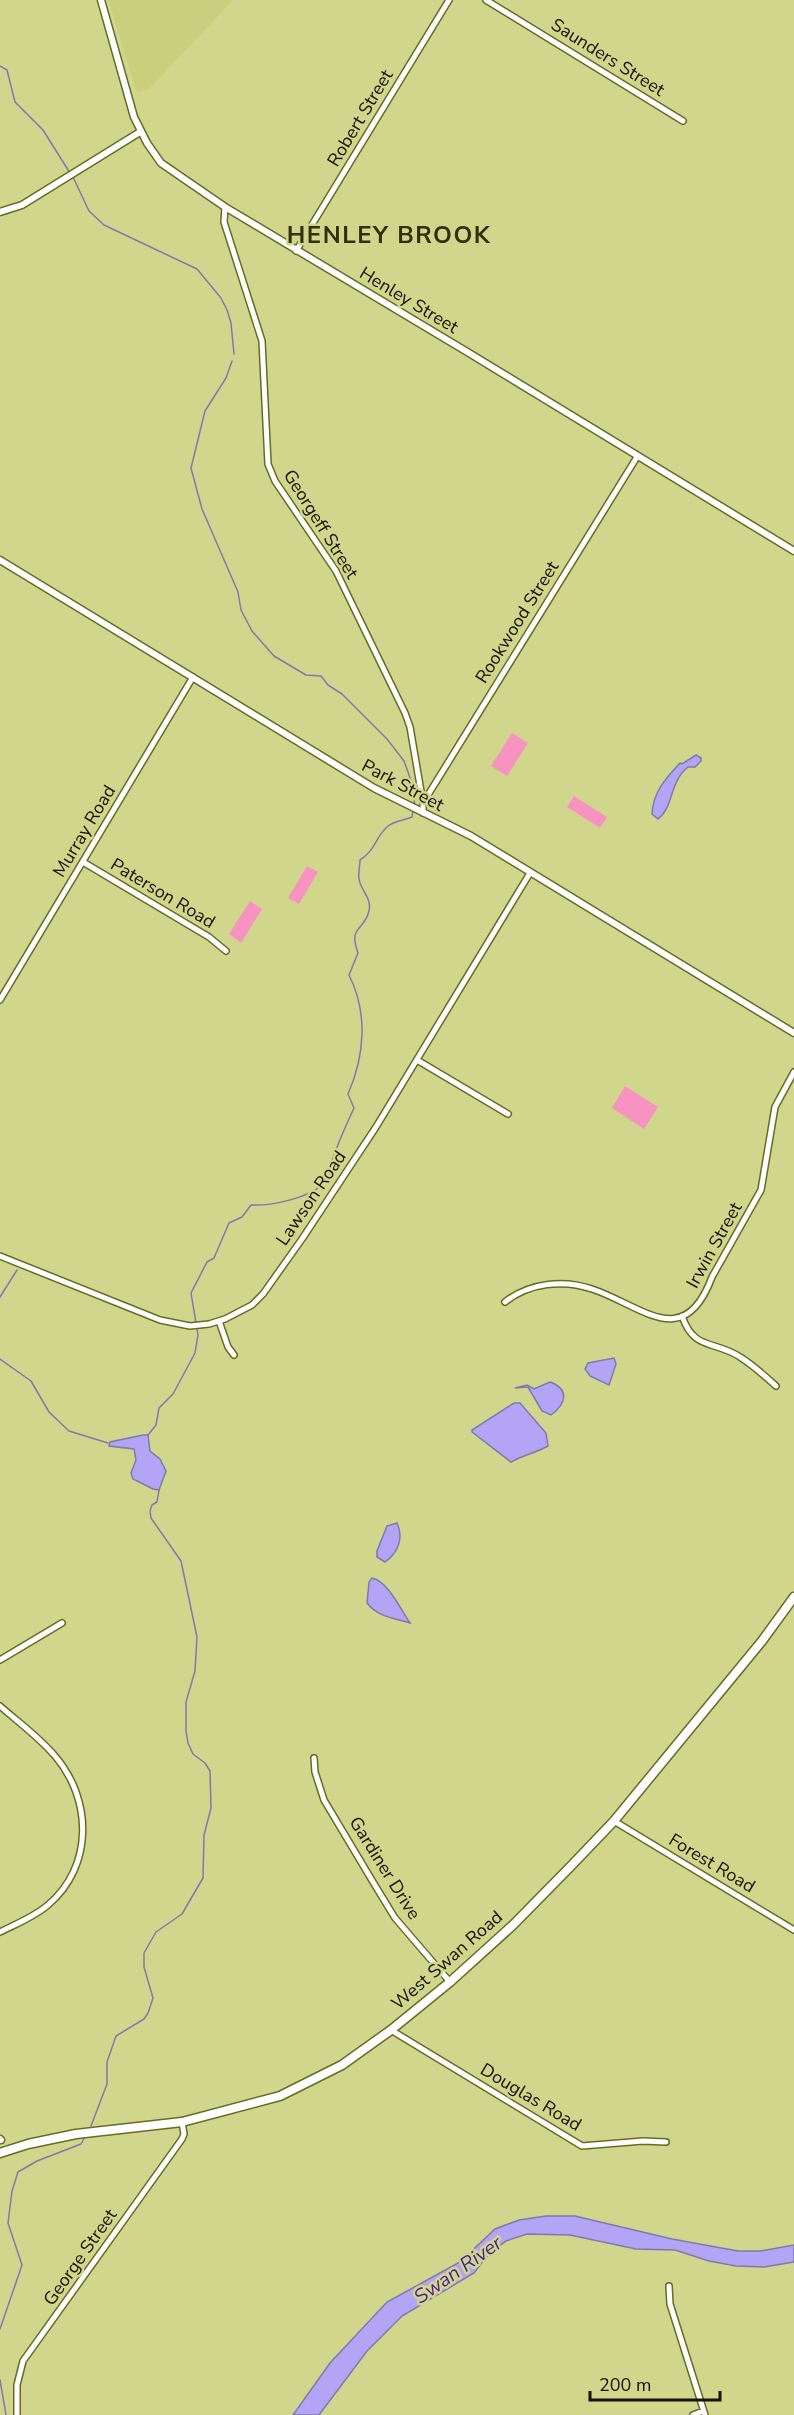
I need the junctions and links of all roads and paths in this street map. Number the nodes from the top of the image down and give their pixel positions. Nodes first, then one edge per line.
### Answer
1 (101, 0) edge
2 (449, 0) edge
3 (486, 0) edge
4 (682, 121) dead end
5 (140, 132) junction
6 (225, 207) junction
7 (0, 212) edge
8 (296, 251) junction
9 (637, 457) junction
10 (794, 551) edge
11 (0, 560) edge
12 (193, 677) junction
13 (423, 802) junction
14 (423, 813) junction
15 (83, 862) junction
16 (530, 873) junction
17 (226, 951) dead end
18 (0, 1000) edge
19 (794, 1033) edge
20 (417, 1060) junction
21 (794, 1072) edge
22 (508, 1114) dead end
23 (0, 1256) edge
24 (505, 1302) dead end
25 (682, 1316) junction
26 (219, 1321) junction
27 (234, 1355) dead end
28 (776, 1386) dead end
29 (794, 1597) edge
30 (62, 1623) dead end
31 (0, 1660) edge
32 (0, 1706) edge
33 (314, 1758) dead end
34 (614, 1821) junction
35 (794, 1930) edge
36 (0, 1932) edge
37 (450, 1982) junction
38 (391, 2030) junction
39 (182, 2122) junction
40 (0, 2139) edge
41 (666, 2142) dead end
42 (3, 2151) edge
43 (669, 2288) dead end
44 (704, 2413) edge
45 (17, 2415) edge
46 (693, 2415) edge

1 - 5 street, Henley Street
2 - 8 street, Robert Street
3 - 4 street, Saunders Street
5 - 6 street, Henley Street
5 - 7 street
6 - 8 street, Henley Street
6 - 13 street, Georgeff Street
8 - 9 street, Henley Street
9 - 10 street, Henley Street
9 - 13 street, Rookwood Street
11 - 12 street, Park Street
12 - 14 street, Park Street
12 - 15 street, Murray Road
13 - 14 street, Georgeff Street
14 - 16 street, Park Street
15 - 17 street, Paterson Road
15 - 18 street, Murray Road
16 - 19 street, Park Street
16 - 20 street, Lawson Road
20 - 22 street
20 - 26 street, Lawson Road
21 - 25 street, Irwin Street
23 - 26 street, Lawson Road
24 - 25 street
25 - 28 street
26 - 27 street
29 - 34 main road, West Swan Road
30 - 31 street
32 - 36 street
33 - 37 street, Gardiner Drive
34 - 35 street, Forest Road
34 - 37 main road, West Swan Road
37 - 38 main road, West Swan Road
38 - 39 main road, West Swan Road
38 - 41 street, Douglas Road
39 - 42 main road, West Swan Road
39 - 45 street, George Street
40 - 42 street
43 - 44 street
44 - 46 street

